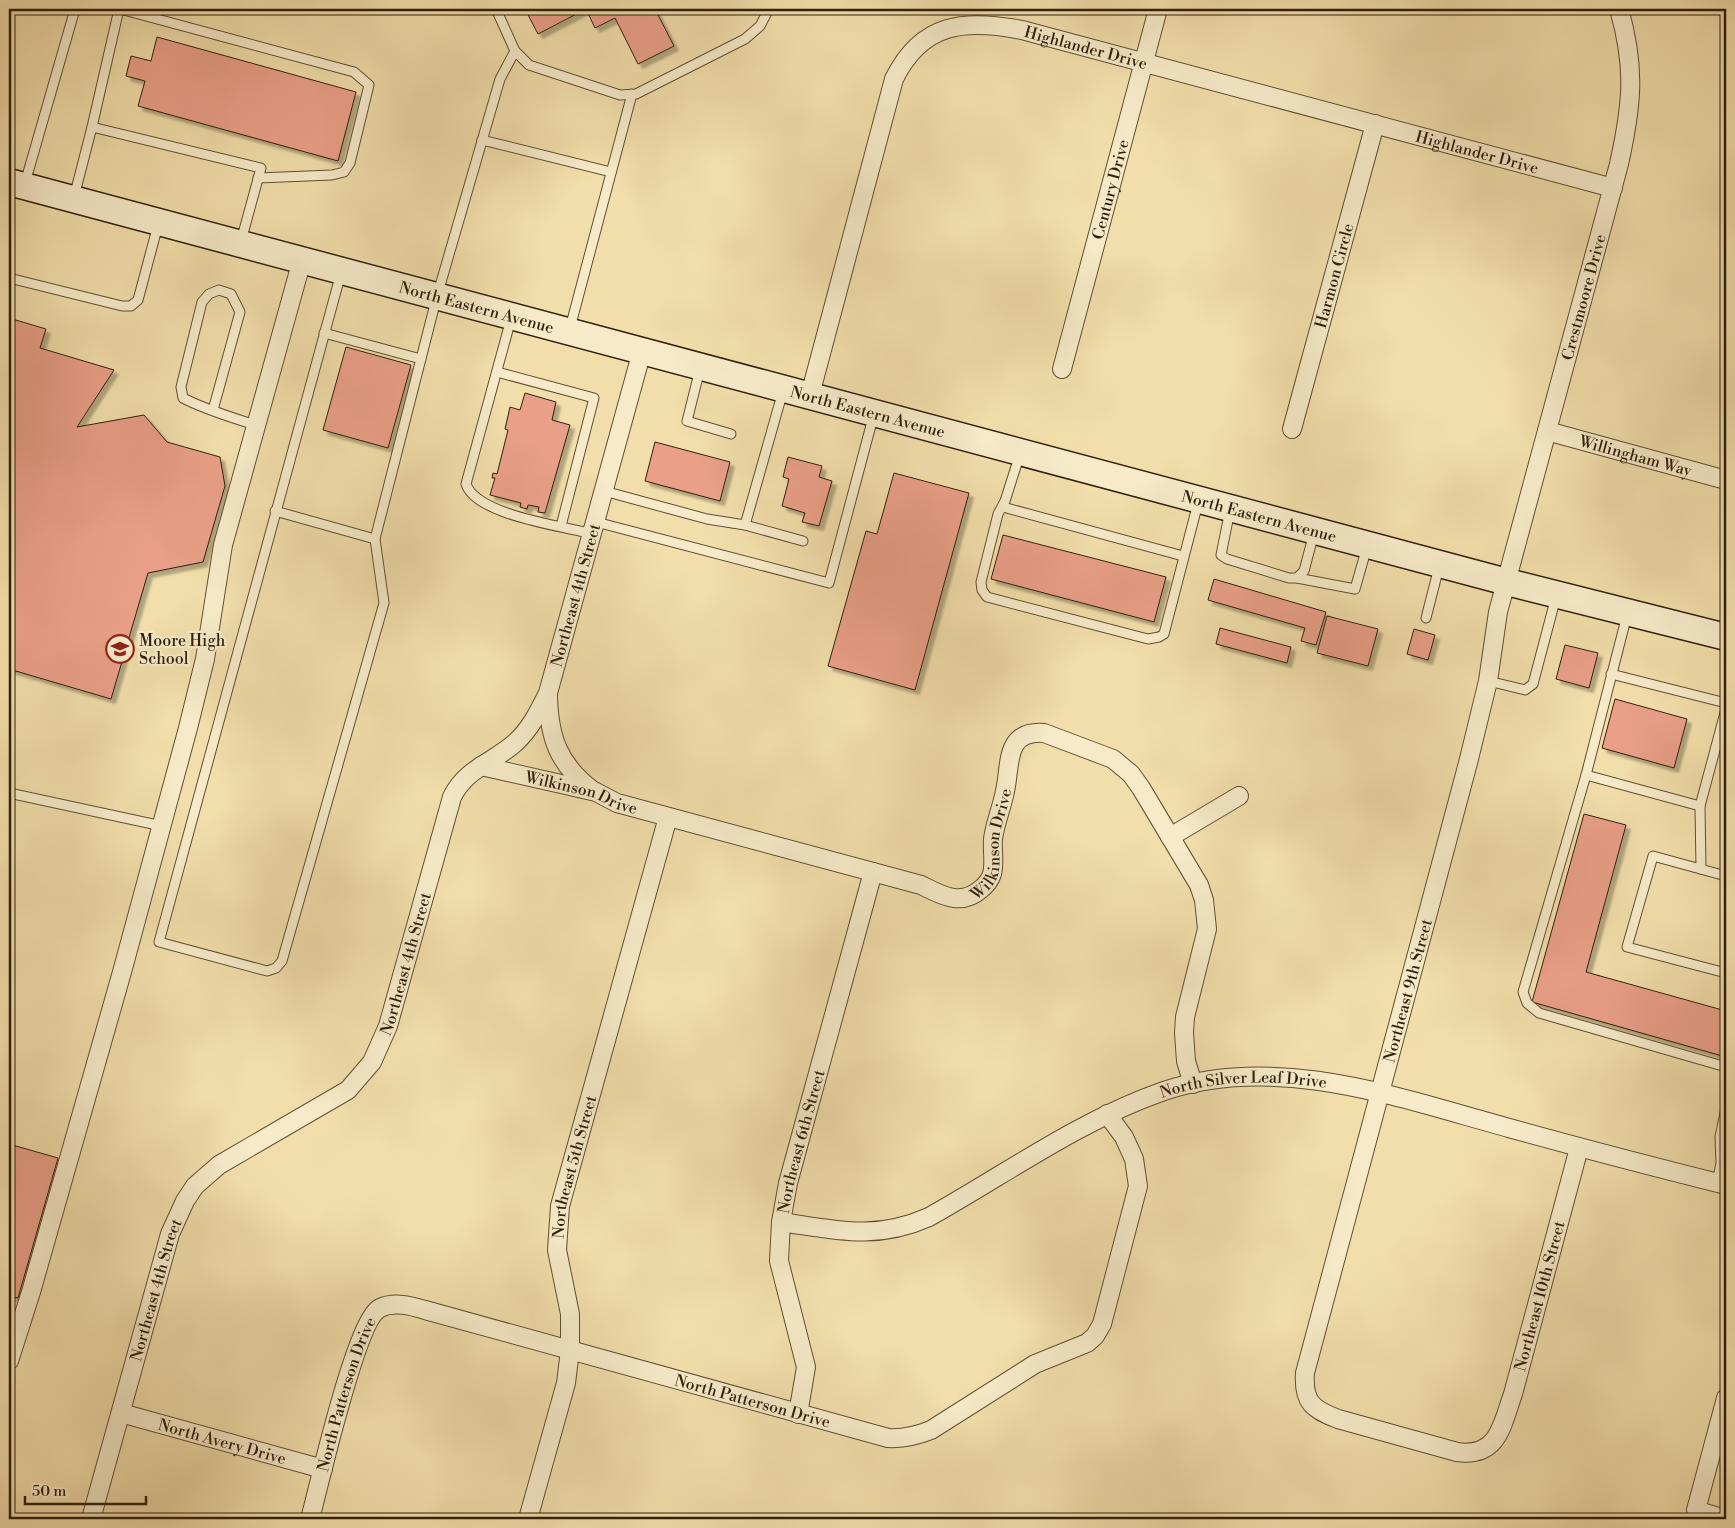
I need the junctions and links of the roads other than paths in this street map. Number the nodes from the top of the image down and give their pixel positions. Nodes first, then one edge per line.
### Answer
1 (75, 9) edge
2 (119, 9) edge
3 (496, 9) edge
4 (769, 9) edge
5 (1158, 9) edge
6 (1619, 9) edge
7 (515, 51) junction
8 (1144, 63) junction
9 (632, 94) junction
10 (1374, 124) junction
11 (92, 127) junction
12 (482, 140) junction
13 (611, 172) junction
14 (258, 178) junction
15 (17, 184) edge
16 (1613, 188) junction
17 (73, 199) junction
18 (159, 222) junction
19 (240, 244) junction
20 (302, 260) junction
21 (342, 271) junction
22 (9, 278) edge
23 (437, 296) junction
24 (512, 316) junction
25 (569, 332) junction
26 (324, 333) junction
27 (642, 352) junction
28 (421, 359) junction
29 (700, 367) junction
30 (1062, 369) dead end
31 (497, 372) junction
32 (784, 388) junction
33 (810, 395) junction
34 (213, 410) junction
35 (875, 412) junction
36 (255, 425) junction
37 (1292, 429) dead end
38 (1547, 431) junction
39 (731, 434) dead end
40 (1021, 452) junction
41 (1726, 480) edge
42 (604, 491) junction
43 (1199, 500) junction
44 (1003, 507) junction
45 (1231, 508) junction
46 (275, 511) junction
47 (745, 525) junction
48 (561, 526) junction
49 (595, 528) junction
50 (1314, 530) junction
51 (375, 539) junction
52 (803, 541) dead end
53 (1368, 545) junction
54 (1183, 556) junction
55 (1439, 564) junction
56 (1297, 578) junction
57 (1507, 582) junction
58 (1556, 594) junction
59 (1628, 612) junction
60 (1426, 618) dead end
61 (1726, 637) edge
62 (1611, 674) junction
63 (1488, 681) junction
64 (548, 693) junction
65 (1726, 703) edge
66 (1726, 709) edge
67 (481, 766) junction
68 (1586, 775) junction
69 (596, 792) junction
70 (9, 793) edge
71 (1239, 796) dead end
72 (1700, 806) junction
73 (668, 817) junction
74 (162, 826) junction
75 (1170, 837) junction
76 (1700, 869) junction
77 (874, 872) junction
78 (1726, 876) edge
79 (1726, 973) edge
80 (1726, 1067) edge
81 (1193, 1084) junction
82 (1380, 1093) junction
83 (1726, 1108) edge
84 (1107, 1114) junction
85 (1578, 1148) junction
86 (1722, 1184) edge
87 (781, 1222) junction
88 (13, 1337) edge
89 (570, 1350) junction
90 (9, 1360) edge
91 (1726, 1398) edge
92 (121, 1413) junction
93 (798, 1414) junction
94 (1494, 1442) joint
95 (323, 1469) junction
96 (91, 1519) edge
97 (310, 1519) edge
98 (528, 1519) edge
99 (1725, 1519) edge

1 - 15 lane
2 - 11 lane
2 - 14 lane
3 - 7 lane
4 - 9 lane
5 - 8 street, Century Drive
6 - 16 street, Crestmoore Drive
7 - 9 lane
7 - 12 lane
8 - 10 street, Highlander Drive
8 - 30 street, Century Drive
8 - 33 street, Highlander Drive
9 - 13 lane
10 - 16 street, Highlander Drive
10 - 37 street, Harmon Circle
11 - 14 lane
11 - 17 lane
12 - 13 lane
12 - 23 lane
13 - 25 lane
14 - 19 lane
15 - 17 main road, North Eastern Avenue
16 - 38 street, Crestmoore Drive
17 - 18 main road, North Eastern Avenue
18 - 19 main road, North Eastern Avenue
18 - 22 lane
19 - 20 main road, North Eastern Avenue
20 - 21 main road, North Eastern Avenue
20 - 36 street
21 - 23 main road, North Eastern Avenue
21 - 26 lane
23 - 24 main road, North Eastern Avenue
23 - 28 lane
24 - 25 main road, North Eastern Avenue
24 - 31 lane
25 - 27 main road, North Eastern Avenue
26 - 28 lane
26 - 46 lane
27 - 29 main road, North Eastern Avenue
27 - 42 street, Northeast 4th Street
28 - 51 lane
29 - 32 main road, North Eastern Avenue
29 - 39 lane
31 - 48 lane
31 - 48 lane
32 - 33 main road, North Eastern Avenue
32 - 47 lane
33 - 35 main road, North Eastern Avenue
34 - 34 lane
34 - 36 lane
35 - 40 main road, North Eastern Avenue
35 - 49 lane
36 - 74 street
38 - 41 street, Willingham Way
38 - 57 street, Crestmoore Drive
40 - 43 main road, North Eastern Avenue
40 - 44 lane
42 - 47 lane
42 - 49 street, Northeast 4th Street
43 - 45 main road, North Eastern Avenue
43 - 54 lane
44 - 54 lane
44 - 54 lane
45 - 50 main road, North Eastern Avenue
45 - 56 lane
46 - 51 lane
46 - 51 lane
47 - 52 lane
48 - 49 lane
49 - 64 street, Northeast 4th Street
50 - 53 main road, North Eastern Avenue
50 - 56 lane
53 - 55 main road, North Eastern Avenue
53 - 56 lane
55 - 57 main road, North Eastern Avenue
55 - 60 lane
57 - 58 main road, North Eastern Avenue
57 - 63 street, Northeast 9th Street
58 - 59 main road, North Eastern Avenue
58 - 63 lane
59 - 61 main road, North Eastern Avenue
59 - 62 lane
62 - 65 lane
62 - 68 lane
63 - 82 street, Northeast 9th Street
64 - 67 street, Northeast 4th Street
64 - 69 street
66 - 72 lane
67 - 69 street, Wilkinson Drive
67 - 92 street, Northeast 4th Street
68 - 72 lane
68 - 80 lane
69 - 73 street, Wilkinson Drive
70 - 74 lane
71 - 75 street
72 - 76 lane
73 - 77 street, Wilkinson Drive
73 - 89 street, Northeast 5th Street
74 - 88 street
75 - 77 street, Wilkinson Drive
75 - 81 street, Wilkinson Drive
76 - 78 lane
76 - 79 lane
77 - 87 street, Northeast 6th Street
81 - 82 street, North Silver Leaf Drive
81 - 84 street, North Silver Leaf Drive
82 - 85 street, North Silver Leaf Drive
82 - 94 street, Northeast 9th Street
83 - 86 lane
84 - 87 street, North Silver Leaf Drive
84 - 93 street, North Patterson Drive
85 - 86 street, North Silver Leaf Drive
85 - 94 street, Northeast 10th Street
87 - 93 street, Northeast 6th Street
88 - 90 street
89 - 93 street, North Patterson Drive
89 - 95 street, North Patterson Drive
89 - 98 street, Northeast 5th Street
91 - 99 street
92 - 95 street, North Avery Drive
92 - 96 street, Northeast 4th Street
95 - 97 street, North Patterson Drive

